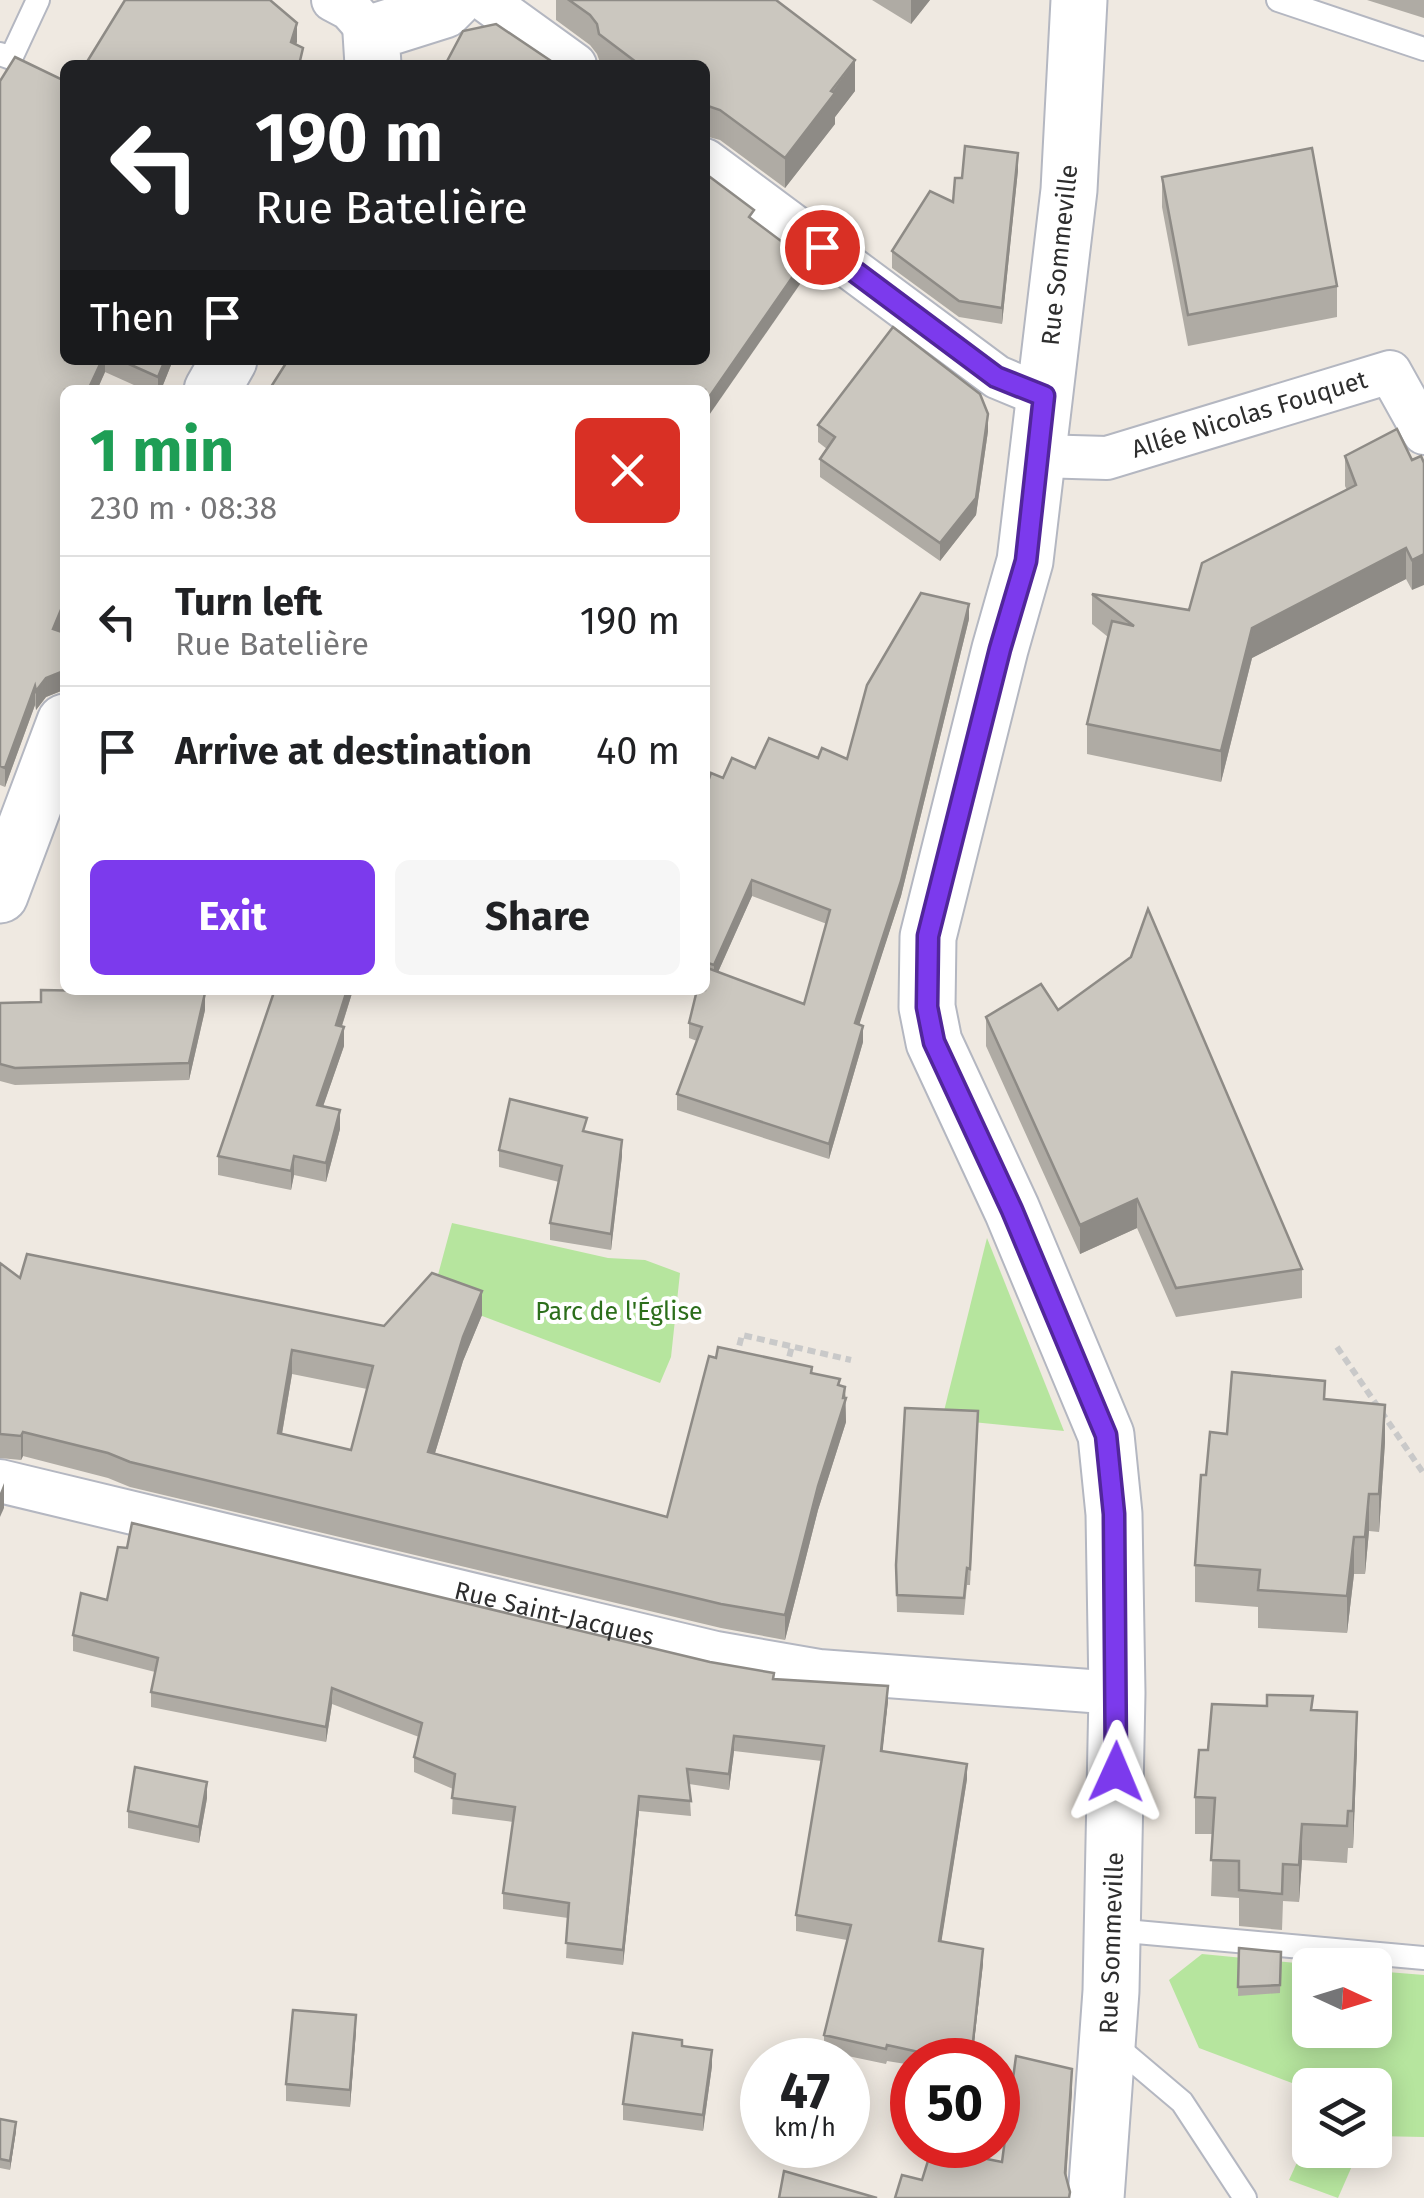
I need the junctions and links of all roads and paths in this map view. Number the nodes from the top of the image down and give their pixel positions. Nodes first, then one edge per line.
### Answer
1 (38, 0) edge
2 (454, 0) edge
3 (486, 0) edge
4 (1080, 0) edge
5 (1278, 0) edge
6 (359, 33) edge
7 (1424, 49) edge
8 (0, 54) edge
9 (567, 60) edge
10 (710, 164) edge
11 (1044, 396) junction
12 (1424, 434) edge
13 (1038, 456) junction
14 (60, 735) edge
15 (0, 895) edge
16 (792, 1346) junction
17 (1336, 1347) dead end
18 (851, 1360) dead end
19 (753, 1362) edge
20 (769, 1366) edge
21 (786, 1370) junction
22 (782, 1388) edge
23 (1424, 1474) edge
24 (0, 1481) edge
25 (1118, 1693) junction
26 (1114, 1930) junction
27 (1424, 1958) edge
28 (1108, 2040) junction
29 (1096, 2198) edge
30 (1244, 2198) edge

1 - 8 lane
2 - 6 main road
3 - 9 street
4 - 11 main road, Rue Sommeville
5 - 7 lane
10 - 11 street
11 - 13 main road, Rue Sommeville
12 - 13 street, Allée Nicolas Fouquet
13 - 25 main road, Rue Sommeville
14 - 15 main road
16 - 18 path
16 - 19 path
16 - 21 path
17 - 23 path
20 - 21 path
21 - 22 path
24 - 25 street, Rue Saint-Jacques
25 - 26 main road, Rue Sommeville
26 - 27 lane
26 - 28 main road, Rue Sommeville
28 - 29 main road, Rue Sommeville
28 - 30 lane

